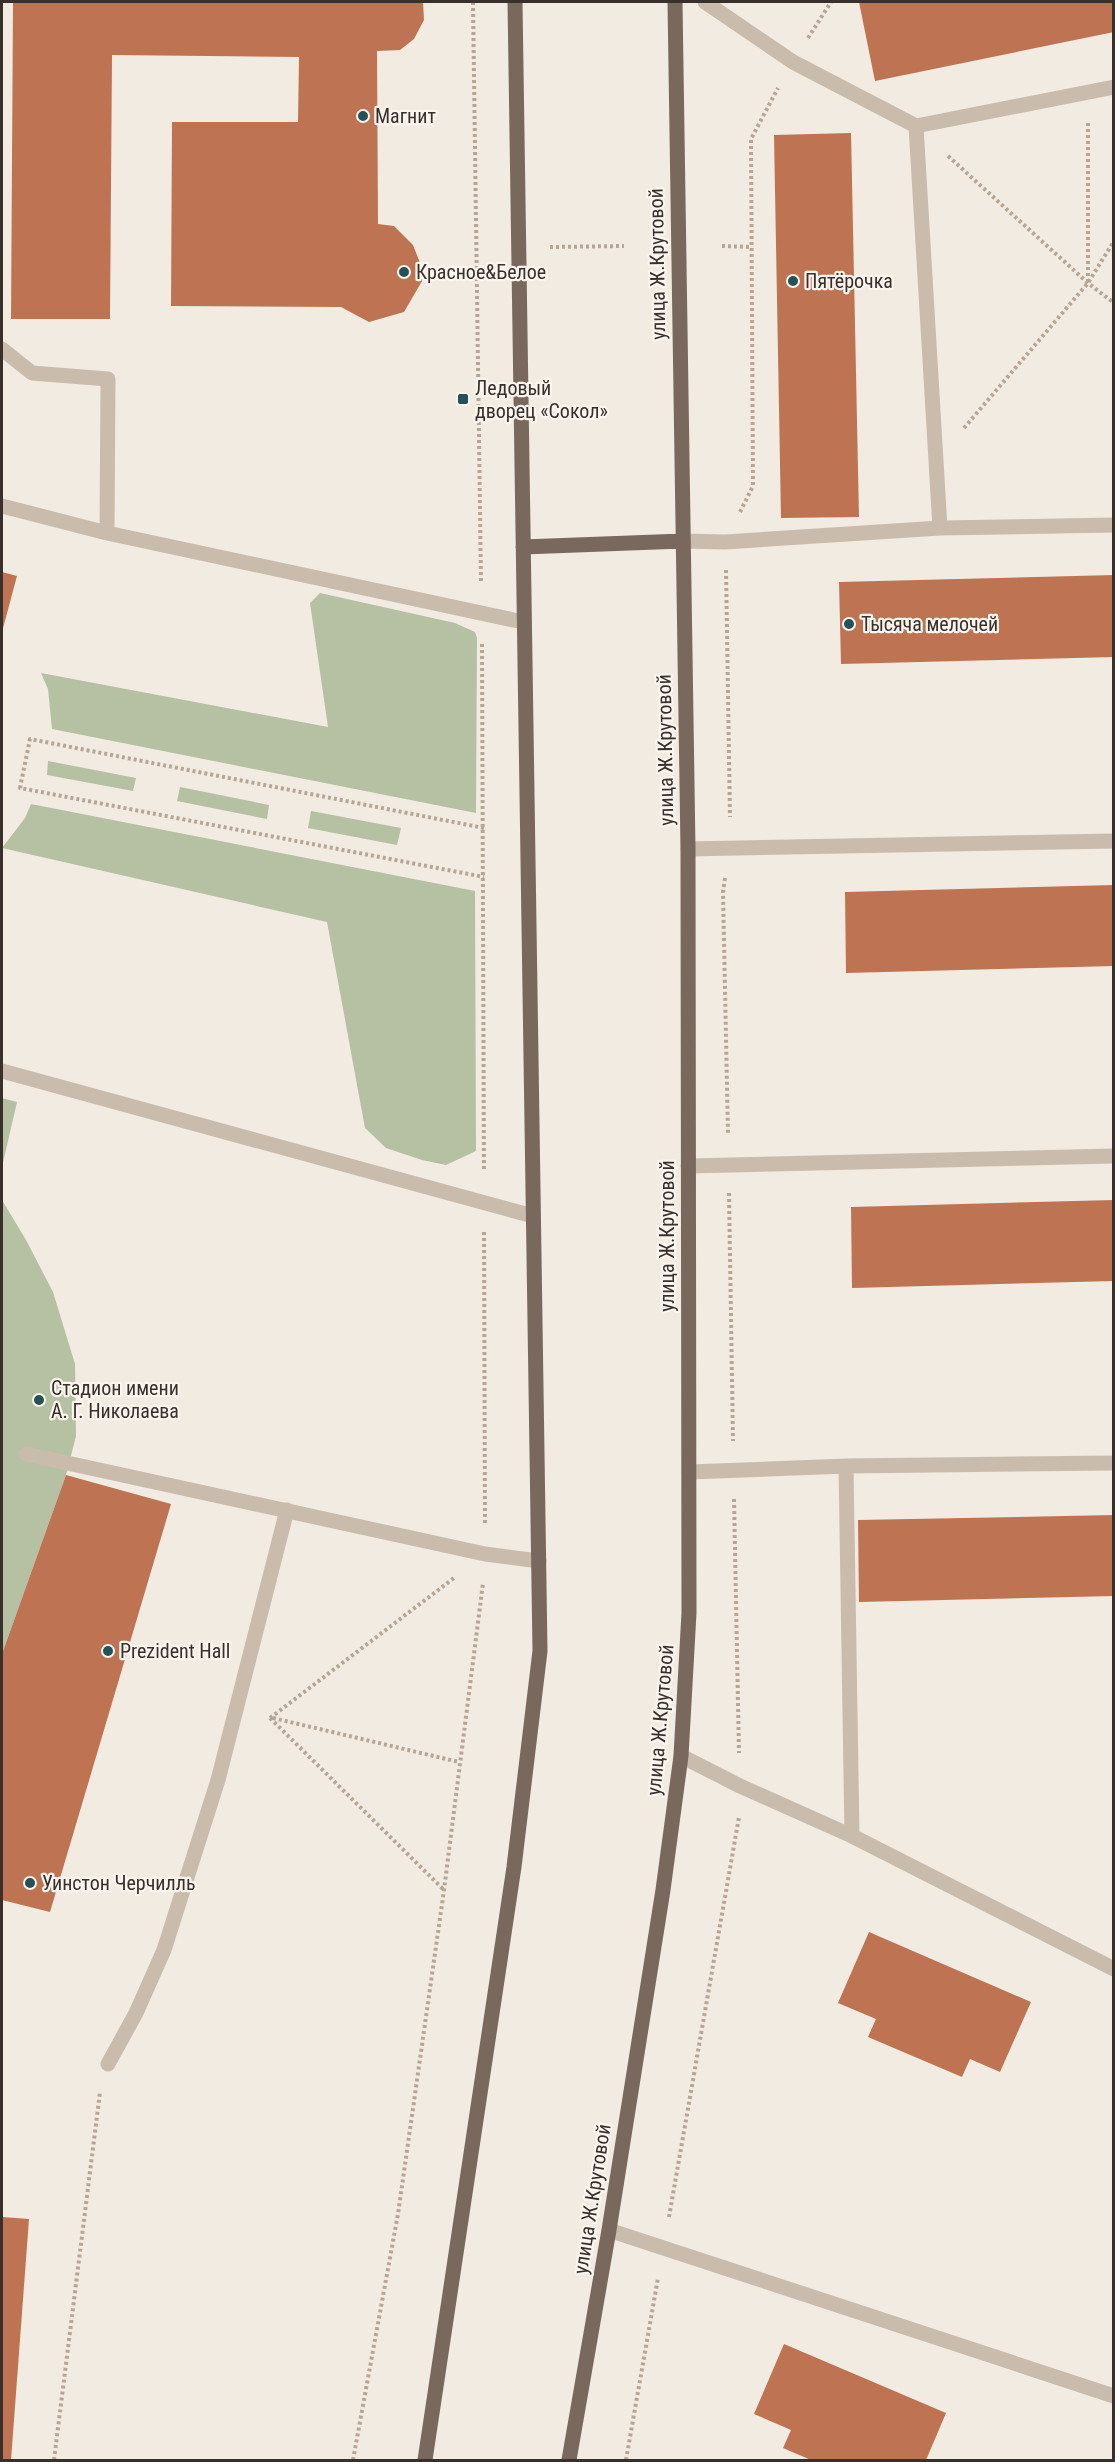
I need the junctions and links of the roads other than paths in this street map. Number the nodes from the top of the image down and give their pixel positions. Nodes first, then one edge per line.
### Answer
1 (515, 2) edge
2 (675, 2) edge
3 (705, 2) edge
4 (1113, 87) edge
5 (916, 126) junction
6 (2, 350) edge
7 (2, 506) edge
8 (1113, 525) edge
9 (940, 528) junction
10 (107, 533) junction
11 (683, 541) junction
12 (523, 547) junction
13 (524, 622) junction
14 (1113, 841) edge
15 (688, 849) junction
16 (2, 1071) edge
17 (1113, 1156) edge
18 (688, 1166) junction
19 (533, 1216) junction
20 (26, 1454) dead end
21 (1113, 1463) edge
22 (846, 1466) junction
23 (689, 1472) junction
24 (287, 1510) junction
25 (538, 1561) junction
26 (681, 1756) junction
27 (852, 1836) junction
28 (1113, 1969) edge
29 (108, 2064) road end
30 (609, 2230) junction
31 (1113, 2396) edge
32 (425, 2460) edge
33 (569, 2460) edge

1 - 12 main road
2 - 11 main road, улица Ж.Крутовой
3 - 5 lane
4 - 5 lane
5 - 9 lane
6 - 10 lane
7 - 10 lane
8 - 9 lane
9 - 11 lane
10 - 13 lane
11 - 12 main road
11 - 15 main road, улица Ж.Крутовой
12 - 13 main road
13 - 19 main road
14 - 15 lane
15 - 18 main road, улица Ж.Крутовой
16 - 19 lane
17 - 18 lane
18 - 23 main road, улица Ж.Крутовой
19 - 25 main road
20 - 24 lane
21 - 22 lane
22 - 23 lane
22 - 27 lane
23 - 26 main road, улица Ж.Крутовой
24 - 25 lane
24 - 29 lane
25 - 32 main road
26 - 27 lane
26 - 30 main road, улица Ж.Крутовой
27 - 28 lane
30 - 31 lane
30 - 33 main road, улица Ж.Крутовой

